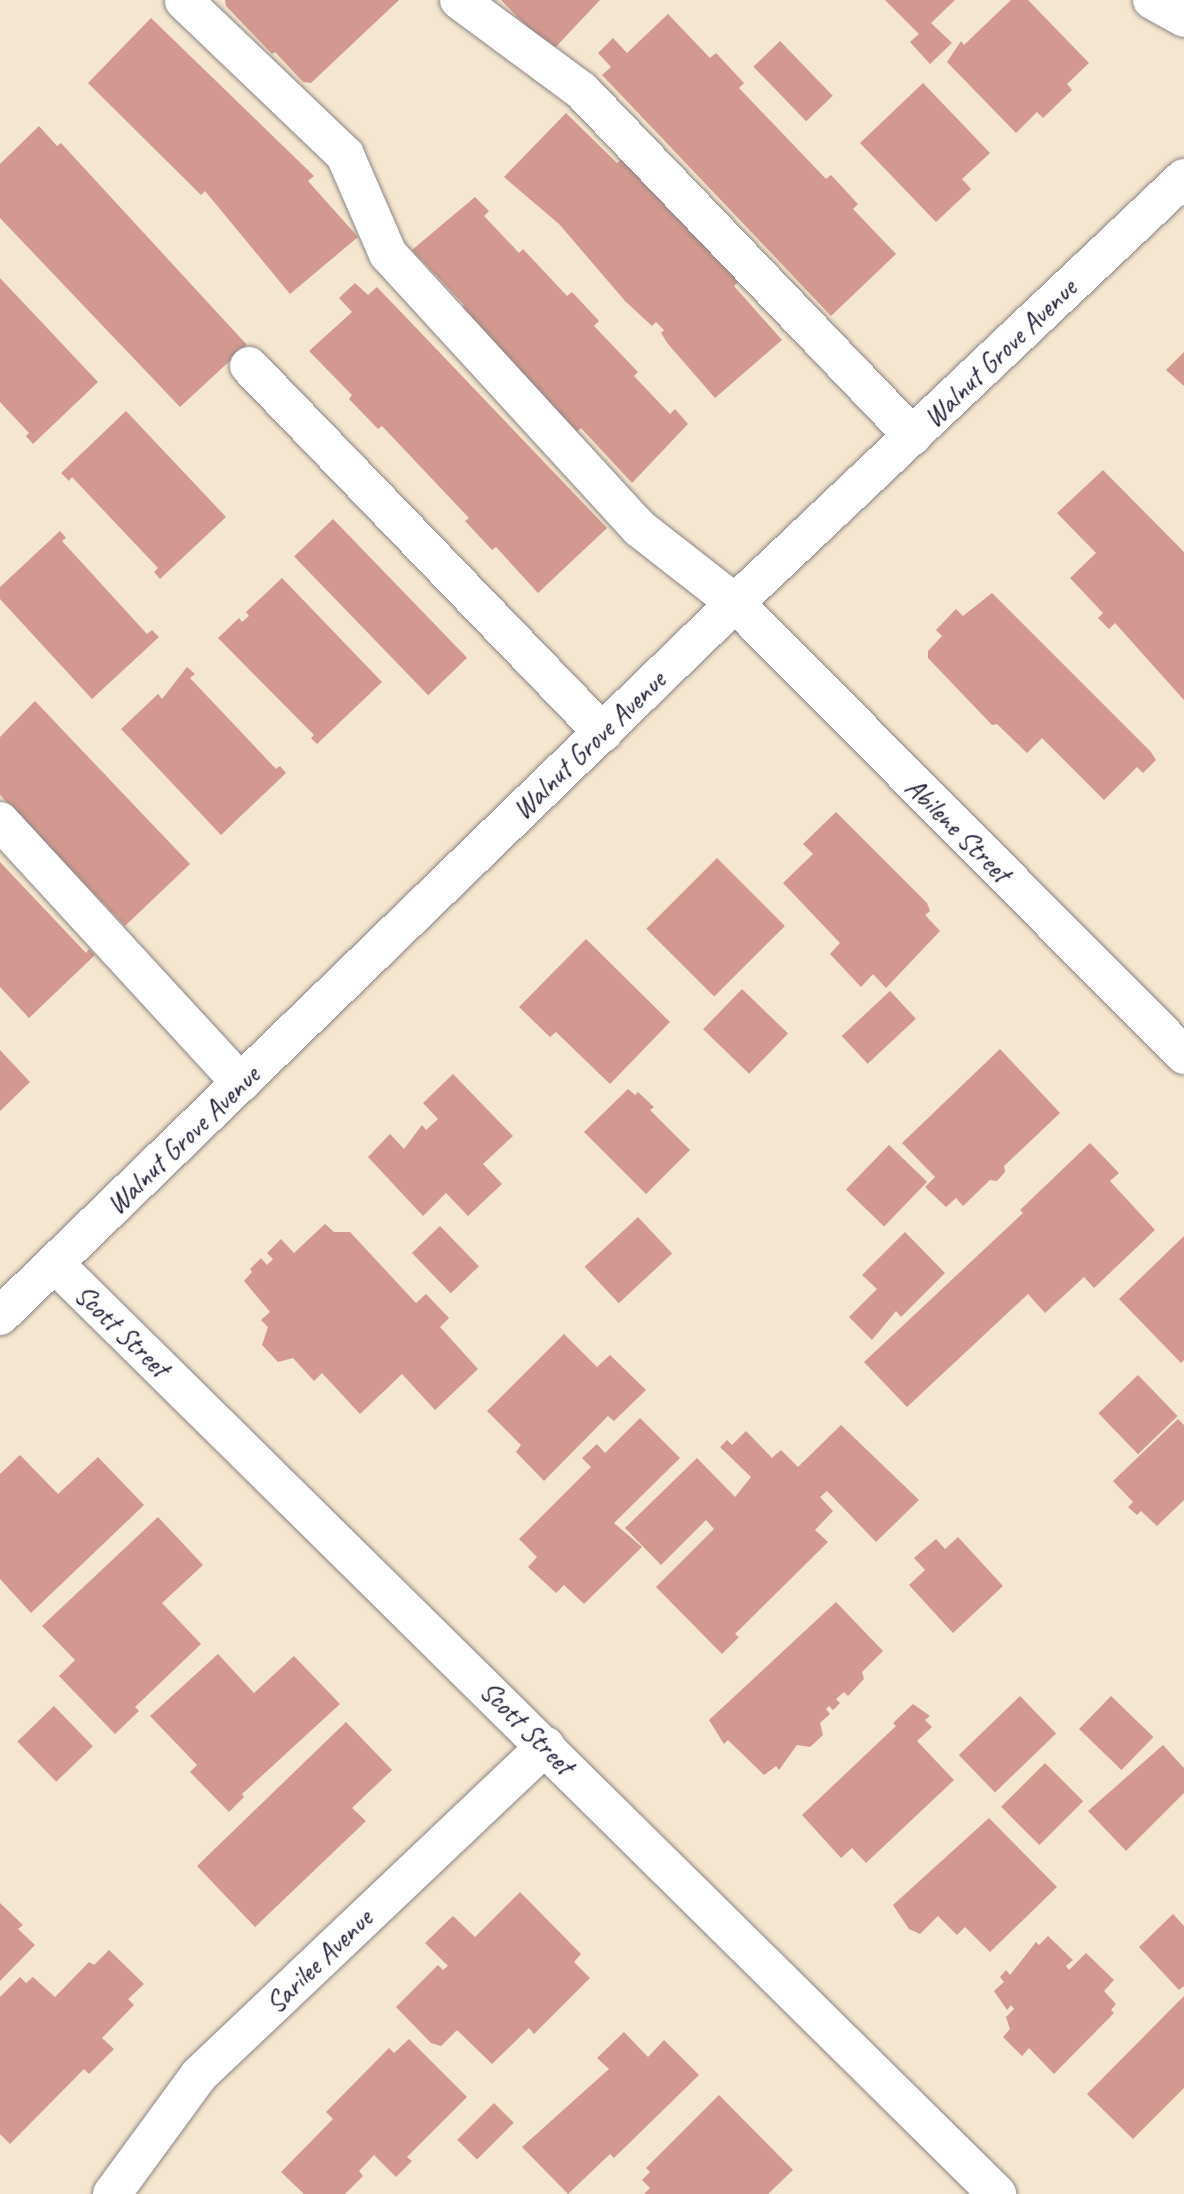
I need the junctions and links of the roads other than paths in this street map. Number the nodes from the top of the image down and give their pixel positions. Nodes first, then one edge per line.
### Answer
1 (459, 0) edge
2 (1152, 0) edge
3 (184, 1) edge
4 (1184, 18) edge
5 (1184, 178) edge
6 (249, 366) dead end
7 (913, 436) junction
8 (735, 603) junction
9 (603, 733) junction
10 (0, 821) edge
11 (1184, 1055) edge
12 (242, 1083) junction
13 (55, 1264) junction
14 (0, 1316) edge
15 (546, 1745) junction
16 (112, 2194) edge
17 (997, 2194) edge

1 - 7 street
2 - 4 street
3 - 8 street, Abilene Street
5 - 7 street, Walnut Grove Avenue
6 - 9 street
7 - 8 street, Walnut Grove Avenue
8 - 9 street, Walnut Grove Avenue
8 - 11 street, Abilene Street
9 - 12 street, Walnut Grove Avenue
10 - 12 street
12 - 13 street, Walnut Grove Avenue
13 - 14 street, Walnut Grove Avenue
13 - 15 street, Scott Street
15 - 16 street, Sarilee Avenue
15 - 17 street, Scott Street

